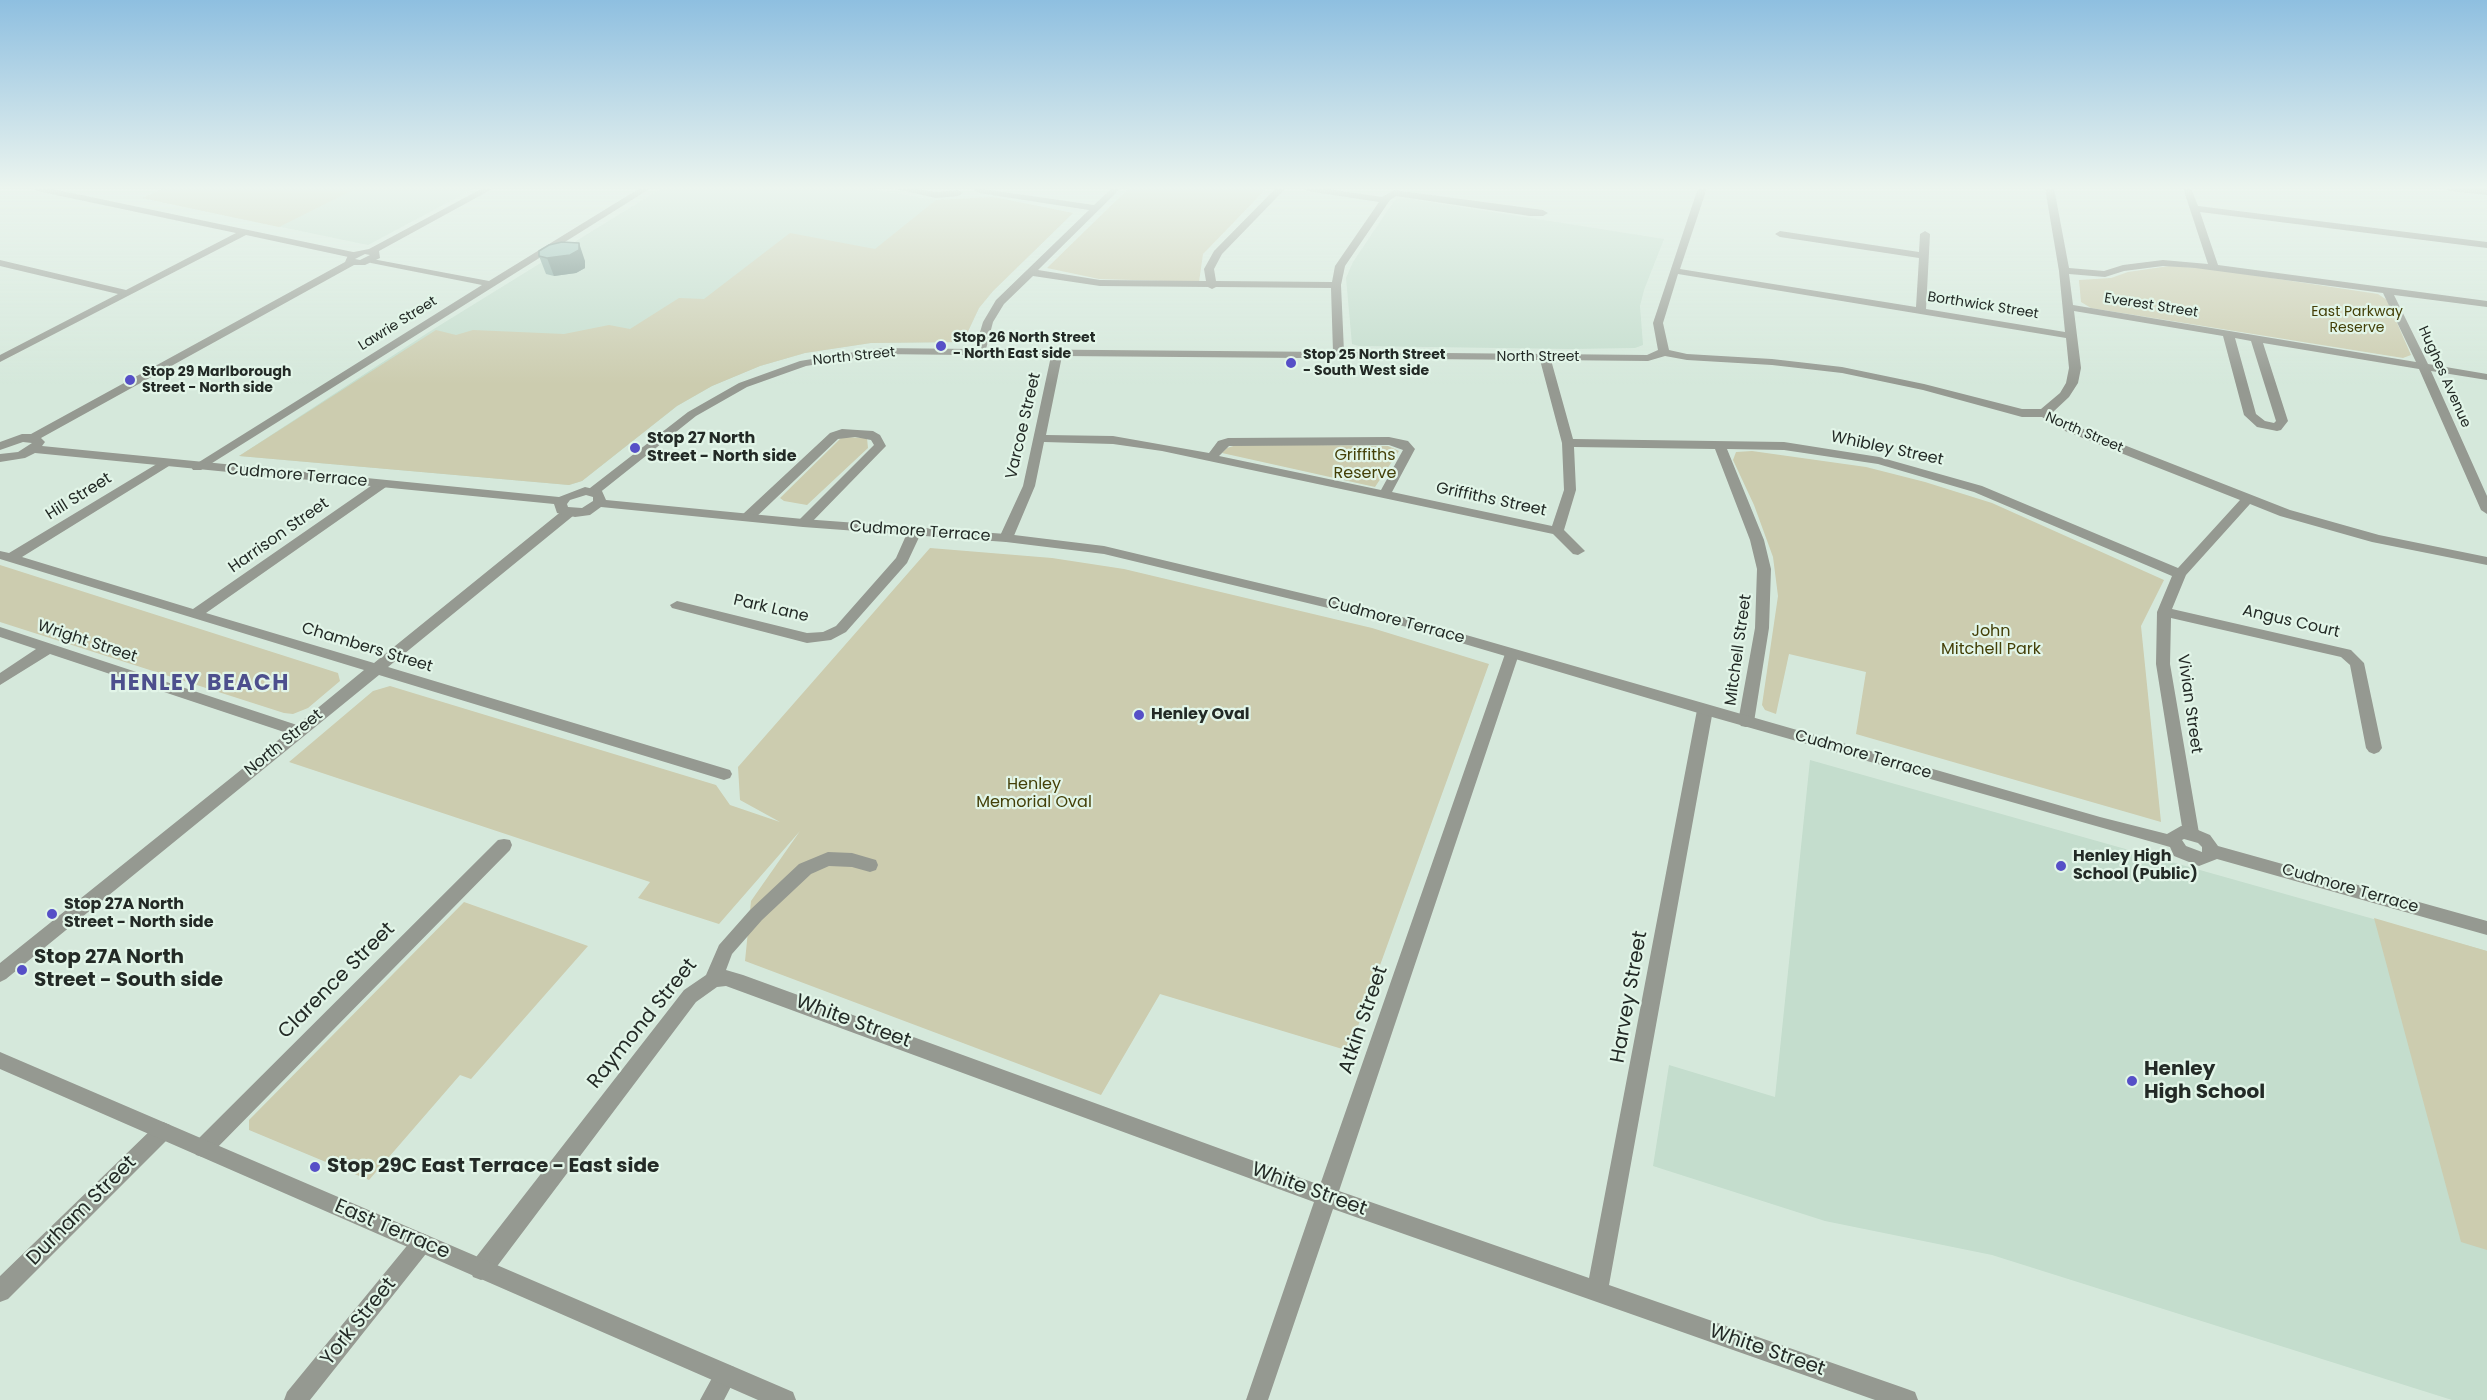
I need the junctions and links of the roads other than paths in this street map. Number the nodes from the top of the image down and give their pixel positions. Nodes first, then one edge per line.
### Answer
1 (204, 253) edge
2 (330, 253) edge
3 (377, 253) edge
4 (540, 253) edge
5 (1049, 253) edge
6 (1218, 253) edge
7 (1349, 253) edge
8 (1681, 253) edge
9 (1906, 253) edge
10 (2060, 253) edge
11 (2209, 253) edge
12 (372, 256) junction
13 (1923, 256) joint
14 (353, 259) junction
15 (0, 263) edge
16 (2214, 267) junction
17 (1675, 271) junction
18 (2064, 271) junction
19 (1030, 272) junction
20 (490, 284) junction
21 (1336, 285) junction
22 (1212, 286) junction
23 (2387, 291) junction
24 (127, 293) junction
25 (2487, 304) edge
26 (2068, 307) junction
27 (1921, 311) junction
28 (2228, 334) junction
29 (2072, 336) junction
30 (2256, 338) junction
31 (1664, 352) junction
32 (979, 353) junction
33 (1058, 354) junction
34 (1339, 356) junction
35 (1545, 358) junction
36 (0, 359) edge
37 (2424, 367) junction
38 (2487, 377) edge
39 (2044, 413) junction
40 (1040, 438) junction
41 (1568, 443) junction
42 (33, 444) junction
43 (1720, 446) junction
44 (1, 448) edge
45 (1212, 457) junction
46 (165, 463) junction
47 (197, 467) junction
48 (382, 484) junction
49 (1385, 494) junction
50 (596, 497) junction
51 (2247, 499) junction
52 (565, 507) junction
53 (2487, 510) edge
54 (748, 517) junction
55 (803, 523) junction
56 (915, 531) junction
57 (1557, 531) junction
58 (1006, 538) junction
59 (1578, 550) dead end
60 (6, 557) edge
61 (2487, 561) edge
62 (2180, 574) junction
63 (677, 604) dead end
64 (2164, 612) junction
65 (195, 614) junction
66 (0, 632) edge
67 (48, 648) junction
68 (1512, 654) junction
69 (375, 669) junction
70 (0, 680) edge
71 (1706, 710) junction
72 (1746, 722) junction
73 (300, 731) junction
74 (2374, 748) dead end
75 (724, 774) dead end
76 (2191, 833) junction
77 (2174, 842) junction
78 (504, 845) dead end
79 (2212, 851) junction
80 (870, 865) dead end
81 (2487, 928) edge
82 (0, 974) edge
83 (713, 980) junction
84 (0, 1060) edge
85 (163, 1131) junction
86 (203, 1148) junction
87 (1327, 1197) junction
88 (422, 1243) junction
89 (481, 1269) junction
90 (1598, 1291) junction
91 (0, 1292) edge
92 (726, 1375) junction
93 (1874, 1394) edge
94 (771, 1397) edge
95 (295, 1400) edge
96 (711, 1400) edge
97 (1257, 1400) edge
98 (1907, 1400) edge

1 - 24 street
2 - 14 street
3 - 12 street
4 - 20 street, Lawrie Street
5 - 19 street
6 - 22 street
7 - 21 street
8 - 17 street
9 - 13 street
10 - 18 street
11 - 16 street
12 - 14 street
12 - 20 street
13 - 27 street
14 - 42 street
15 - 24 street
16 - 18 street
16 - 23 street
17 - 27 street, Borthwick Street
17 - 31 street
18 - 26 street
19 - 22 street
19 - 32 street
20 - 47 street, Lawrie Street
21 - 22 street
21 - 34 street
23 - 25 street
23 - 37 street, Hughes Avenue
24 - 36 street
26 - 28 street, Everest Street
26 - 29 street
27 - 29 street, Borthwick Street
28 - 30 street, Everest Street
28 - 30 street
29 - 39 street
30 - 37 street, Everest Street
31 - 35 street, North Street
31 - 39 street, North Street
32 - 33 street, North Street
32 - 50 street, North Street
33 - 34 street, North Street
33 - 40 street, Varcoe Street
34 - 35 street, North Street
35 - 41 street, Griffiths Street
37 - 38 street, Everest Street
37 - 53 street, Hughes Avenue
39 - 51 street, North Street
40 - 45 street, Griffiths Street
40 - 58 street, Varcoe Street
41 - 43 street, Whibley Street
41 - 57 street, Griffiths Street
42 - 44 street
42 - 46 street, Cudmore Terrace
43 - 62 street, Whibley Street
43 - 72 street, Mitchell Street
45 - 49 street, Griffiths Street
45 - 49 street
46 - 47 street, Cudmore Terrace
46 - 60 street, Hill Street
47 - 48 street, Cudmore Terrace
48 - 52 street, Cudmore Terrace
48 - 65 street, Harrison Street
49 - 57 street, Griffiths Street
50 - 52 street
50 - 52 street
50 - 54 street, Cudmore Terrace
51 - 61 street, North Street
51 - 62 street, Vivian Street
52 - 69 street, North Street
54 - 55 street, Cudmore Terrace
54 - 55 street
55 - 56 street, Cudmore Terrace
56 - 58 street, Cudmore Terrace
56 - 63 street, Park Lane
57 - 59 street
58 - 68 street, Cudmore Terrace
60 - 65 street, Chambers Street
62 - 64 street, Vivian Street
64 - 74 street, Angus Court
64 - 76 street, Vivian Street
65 - 69 street, Chambers Street
66 - 67 street, Wright Street
67 - 70 street
67 - 73 street, Wright Street
68 - 71 street, Cudmore Terrace
68 - 87 street, Atkin Street
69 - 73 street, North Street
69 - 75 street, Chambers Street
71 - 72 street, Cudmore Terrace
71 - 90 street, Harvey Street
72 - 77 street, Cudmore Terrace
73 - 82 street, North Street
76 - 77 street
76 - 79 street
77 - 79 street, Cudmore Terrace
78 - 86 street, Clarence Street
79 - 81 street, Cudmore Terrace
80 - 83 street, Raymond Street
83 - 87 street, White Street
83 - 89 street, Raymond Street
84 - 85 street, East Terrace
85 - 86 street, East Terrace
85 - 91 street, Durham Street
86 - 88 street, East Terrace
87 - 90 street, White Street
87 - 97 street, Atkin Street
88 - 89 street, East Terrace
88 - 95 street, York Street
89 - 92 street, East Terrace
90 - 93 street, White Street
92 - 94 street, East Terrace
92 - 96 street
93 - 98 street, White Street

